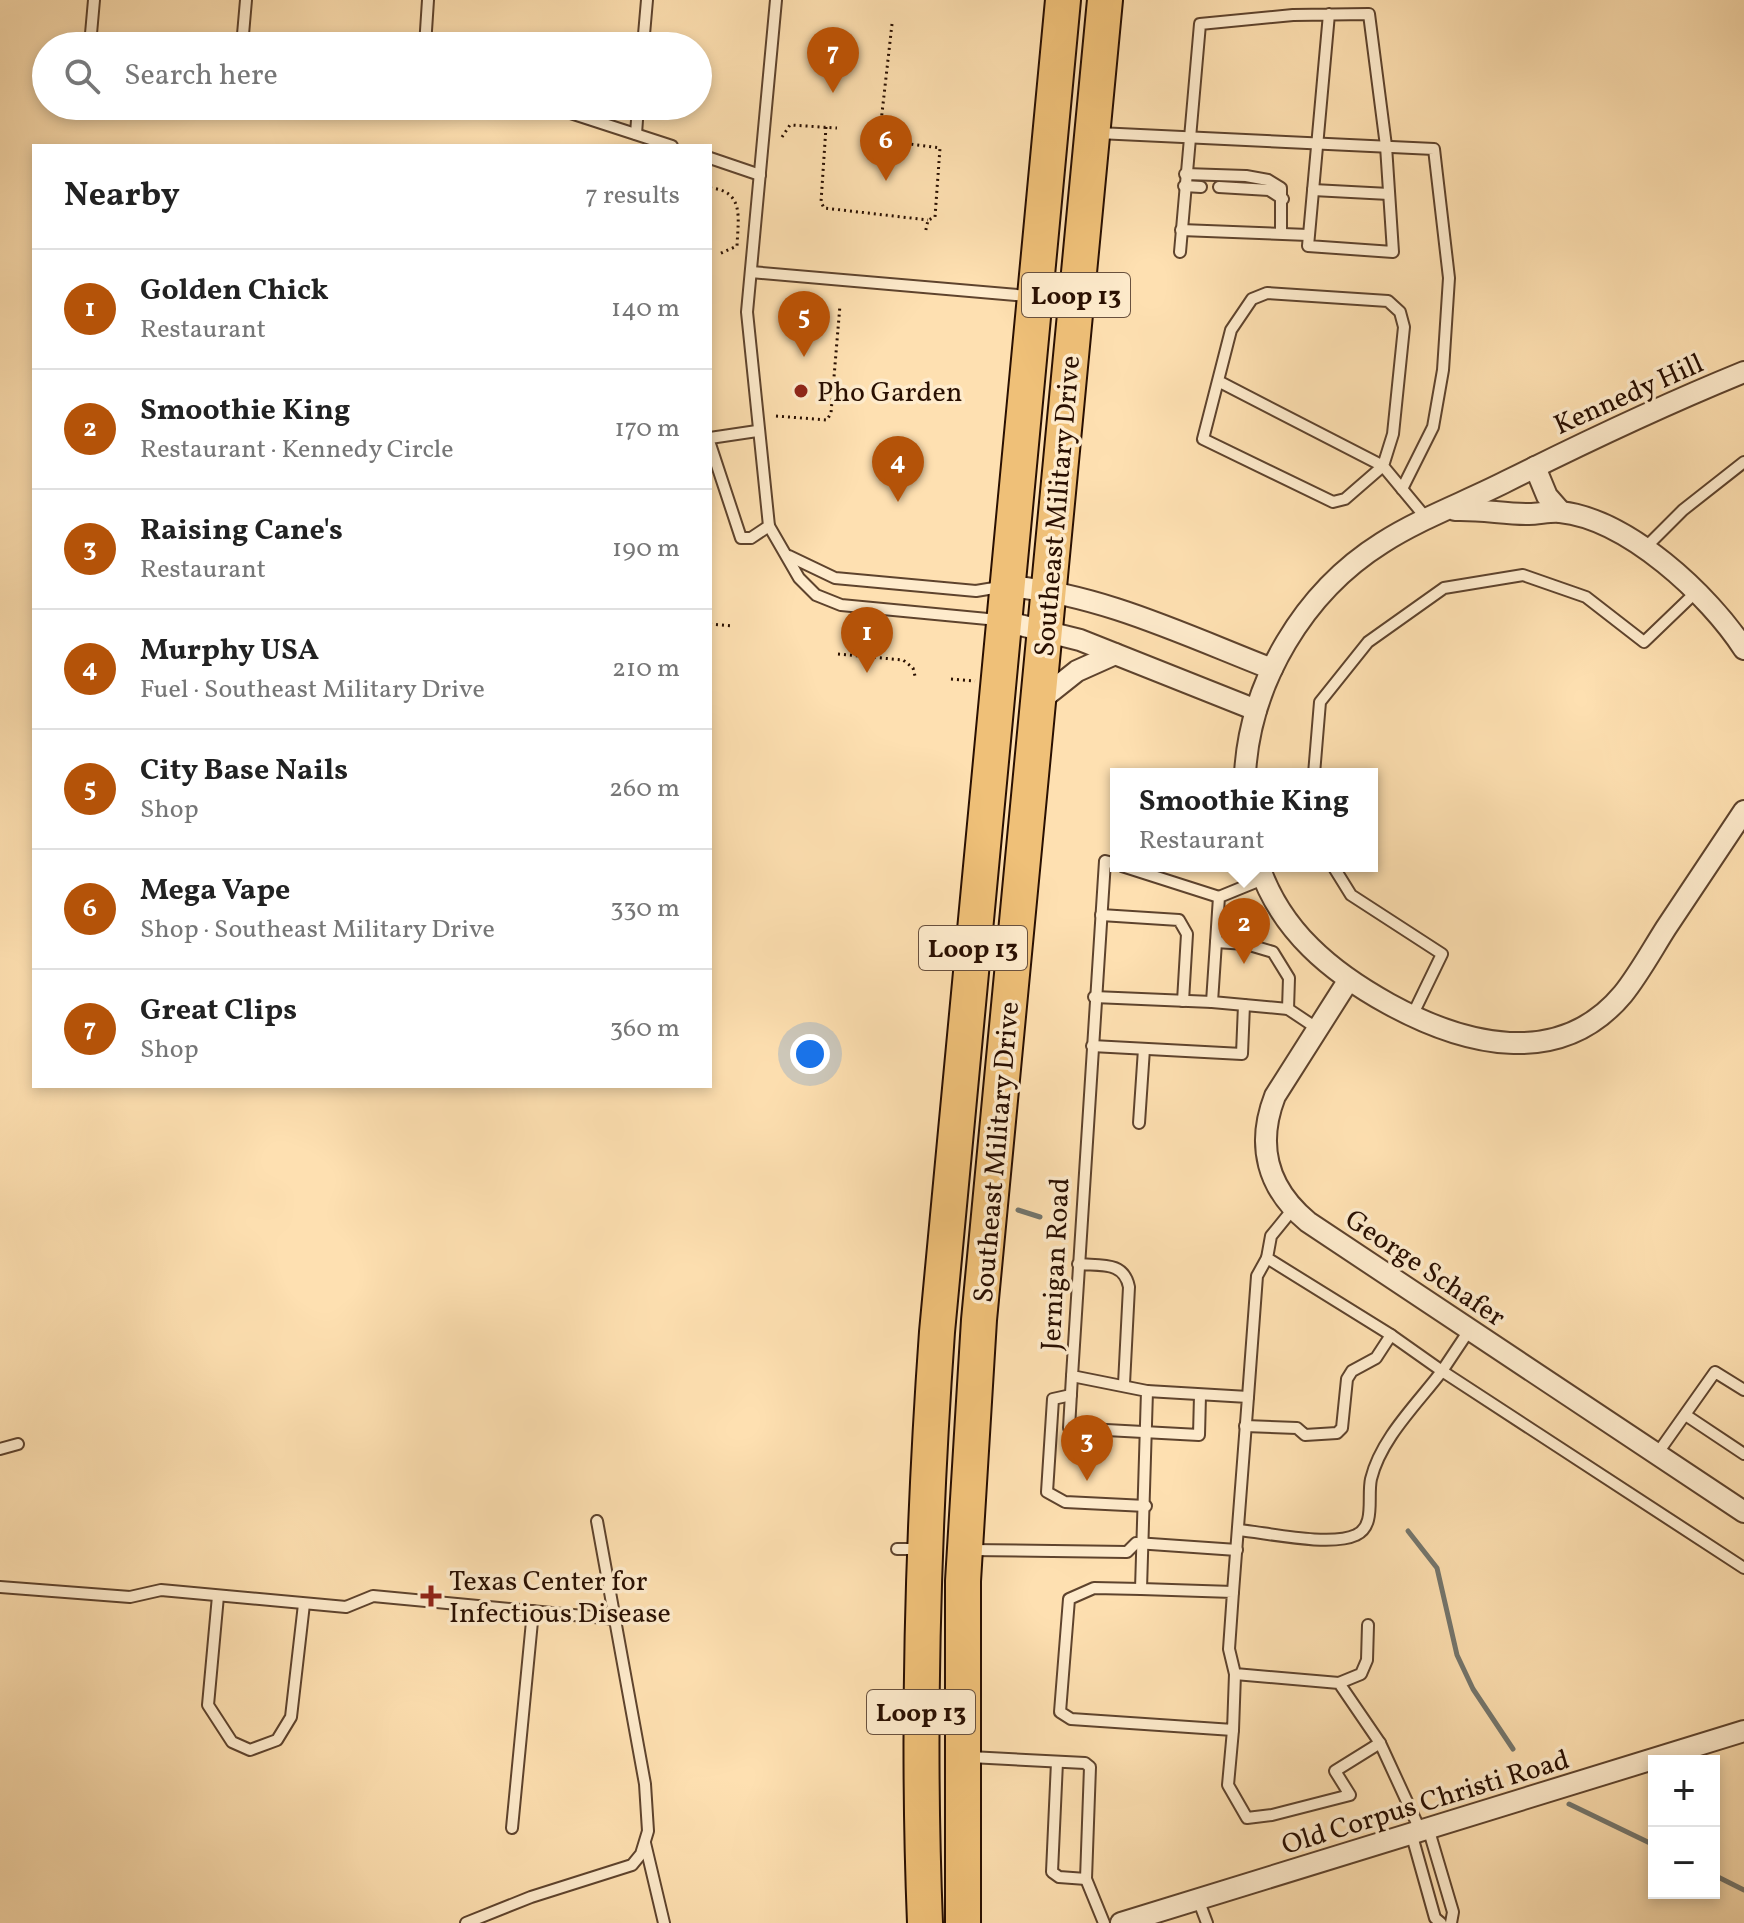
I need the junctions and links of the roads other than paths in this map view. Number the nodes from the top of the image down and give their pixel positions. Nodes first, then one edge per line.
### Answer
1 (94, 0) edge
2 (246, 0) edge
3 (428, 0) edge
4 (647, 0) edge
5 (776, 0) edge
6 (1063, 0) edge
7 (1105, 0) edge
8 (1329, 14) junction
9 (91, 32) edge
10 (243, 32) edge
11 (426, 32) edge
12 (644, 32) edge
13 (592, 120) edge
14 (637, 120) edge
15 (1092, 133) junction
16 (636, 134) junction
17 (1188, 137) junction
18 (1319, 142) junction
19 (666, 144) edge
20 (1386, 146) junction
21 (712, 159) edge
22 (1185, 174) junction
23 (760, 175) junction
24 (1184, 186) junction
25 (1201, 187) dead end
26 (1219, 187) dead end
27 (1313, 190) junction
28 (1389, 194) junction
29 (1283, 199) junction
30 (1181, 230) junction
31 (1281, 233) junction
32 (1308, 235) junction
33 (1180, 252) dead end
34 (751, 272) junction
35 (1035, 297) junction
36 (1744, 372) edge
37 (1220, 382) junction
38 (757, 431) junction
39 (712, 438) edge
40 (712, 450) edge
41 (1744, 462) edge
42 (1383, 466) junction
43 (1535, 467) junction
44 (1402, 489) junction
45 (1451, 510) junction
46 (1561, 512) junction
47 (1427, 519) junction
48 (769, 526) junction
49 (1645, 548) junction
50 (789, 556) junction
51 (1006, 586) junction
52 (1048, 589) junction
53 (1696, 592) junction
54 (1004, 621) junction
55 (1045, 631) junction
56 (1744, 649) edge
57 (1115, 654) junction
58 (1272, 669) junction
59 (1038, 702) junction
60 (1256, 710) junction
61 (1246, 768) edge
62 (1314, 768) edge
63 (1744, 811) edge
64 (1110, 862) edge
65 (1141, 872) edge
66 (1261, 872) edge
67 (1337, 872) edge
68 (1219, 897) junction
69 (1101, 915) junction
70 (1216, 942) junction
71 (1348, 981) junction
72 (1094, 997) junction
73 (1183, 1001) junction
74 (1212, 1002) junction
75 (1244, 1005) junction
76 (1288, 1009) junction
77 (1412, 1016) junction
78 (1318, 1029) junction
79 (1092, 1046) junction
80 (1144, 1049) junction
81 (1139, 1123) dead end
82 (1293, 1209) junction
83 (1267, 1258) junction
84 (1078, 1264) junction
85 (1470, 1329) junction
86 (1391, 1335) junction
87 (1442, 1371) junction
88 (1072, 1376) junction
89 (1124, 1384) junction
90 (1744, 1390) edge
91 (1147, 1391) junction
92 (1071, 1395) junction
93 (1200, 1395) junction
94 (1248, 1397) junction
95 (1687, 1416) junction
96 (1245, 1426) junction
97 (1145, 1433) junction
98 (18, 1444) dead end
99 (0, 1449) edge
100 (1657, 1454) junction
101 (1744, 1454) edge
102 (1146, 1506) junction
103 (1744, 1512) edge
104 (597, 1521) dead end
105 (1239, 1530) junction
106 (1140, 1543) junction
107 (911, 1549) junction
108 (964, 1550) junction
109 (1237, 1550) junction
110 (1744, 1568) edge
111 (0, 1587) edge
112 (1141, 1589) junction
113 (1233, 1592) junction
114 (218, 1596) junction
115 (304, 1604) junction
116 (533, 1611) junction
117 (615, 1619) junction
118 (1368, 1625) dead end
119 (1235, 1674) junction
120 (1339, 1683) junction
121 (1233, 1730) junction
122 (1744, 1731) edge
123 (1380, 1743) junction
124 (962, 1756) junction
125 (1057, 1762) junction
126 (512, 1828) dead end
127 (1421, 1833) junction
128 (644, 1842) junction
129 (1086, 1879) junction
130 (1198, 1899) junction
131 (1133, 1921) edge
132 (466, 1923) edge
133 (664, 1923) edge
134 (925, 1923) edge
135 (963, 1923) edge
136 (1104, 1923) edge
137 (1207, 1923) edge
138 (1441, 1923) edge
139 (1451, 1923) edge

1 - 9 lane
2 - 10 lane
3 - 11 lane
4 - 12 lane
5 - 23 lane
6 - 35 main road, Southeast Military Drive / Loop 13
7 - 15 main road, Southeast Military Drive / Loop 13
8 - 17 lane
8 - 18 lane
8 - 20 lane
13 - 16 lane
14 - 16 lane
15 - 17 lane
15 - 52 main road, Southeast Military Drive / Loop 13
16 - 19 lane
17 - 18 lane
17 - 22 lane
18 - 20 lane
18 - 27 lane
20 - 28 lane
20 - 44 lane
21 - 23 lane
22 - 24 lane
22 - 29 lane
23 - 34 lane
24 - 25 lane
24 - 30 lane
26 - 29 lane
27 - 28 lane
27 - 32 lane
28 - 32 lane
29 - 31 lane
30 - 31 lane
30 - 33 lane
31 - 32 lane
34 - 35 lane
34 - 38 lane
35 - 51 main road, Southeast Military Drive / Loop 13
36 - 43 street, Kennedy Hill
37 - 42 lane
37 - 42 lane
37 - 42 lane
38 - 39 lane
38 - 48 lane
40 - 48 lane
41 - 49 lane
42 - 44 lane
43 - 45 street, Kennedy Hill
43 - 46 street
44 - 47 lane
45 - 46 street
45 - 47 street, Kennedy Hill
46 - 49 street
47 - 58 street, Kennedy Hill
48 - 50 lane
49 - 53 street
50 - 51 lane
50 - 54 lane
51 - 52 street
51 - 54 main road, Southeast Military Drive / Loop 13
52 - 55 main road, Southeast Military Drive / Loop 13
52 - 58 street
53 - 56 street
53 - 62 lane
54 - 55 street
54 - 107 main road, Southeast Military Drive / Loop 13
55 - 57 street
55 - 59 main road, Southeast Military Drive / Loop 13
57 - 59 street
57 - 60 street
58 - 60 street, Kennedy Hill
59 - 108 main road, Southeast Military Drive / Loop 13
60 - 61 street, Kennedy Hill
63 - 77 street
64 - 69 lane, Jernigan Road
65 - 68 lane
66 - 68 lane
66 - 71 street
67 - 77 lane
68 - 70 lane
69 - 72 lane, Jernigan Road
69 - 73 lane
70 - 74 lane
70 - 76 lane
71 - 77 street
71 - 78 street, George Schafer
72 - 73 lane
72 - 79 lane, Jernigan Road
73 - 74 lane
74 - 75 lane
75 - 76 lane
75 - 80 lane
76 - 78 lane
78 - 82 street, George Schafer
79 - 80 lane
79 - 84 lane, Jernigan Road
80 - 81 lane
82 - 83 lane
82 - 85 street, George Schafer
83 - 86 lane
83 - 94 lane
84 - 88 lane, Jernigan Road
84 - 89 lane
85 - 87 lane
85 - 100 street, George Schafer
86 - 87 lane
86 - 96 lane
87 - 105 lane
87 - 110 lane
88 - 89 lane, Jernigan Road
88 - 92 lane
89 - 91 lane, Jernigan Road
90 - 95 lane
91 - 93 lane, Jernigan Road
91 - 97 lane
92 - 97 lane
92 - 102 lane
93 - 94 lane, Jernigan Road
93 - 97 lane
94 - 96 lane
95 - 100 lane
95 - 101 lane
96 - 105 lane
97 - 102 lane
98 - 99 lane
100 - 103 street, George Schafer
102 - 106 lane
104 - 117 lane
105 - 109 lane
106 - 108 lane
106 - 109 lane
106 - 112 lane
107 - 108 main road
107 - 134 main road, Southeast Military Drive / Loop 13
108 - 124 main road, Southeast Military Drive / Loop 13
109 - 113 lane
111 - 114 lane
112 - 113 lane
112 - 121 lane
113 - 119 lane
114 - 115 lane
114 - 115 lane
115 - 116 lane
116 - 117 lane
116 - 126 lane
117 - 128 lane
118 - 120 lane
119 - 120 lane
119 - 121 lane
120 - 123 lane
121 - 123 lane
122 - 127 street, Old Corpus Christi Road
123 - 127 lane
124 - 125 lane
124 - 135 main road, Southeast Military Drive / Loop 13
125 - 129 lane
125 - 129 lane
127 - 130 street, Old Corpus Christi Road
127 - 138 lane
127 - 139 lane
128 - 132 lane
128 - 133 lane
129 - 136 lane
130 - 131 street, Old Corpus Christi Road
130 - 137 lane

